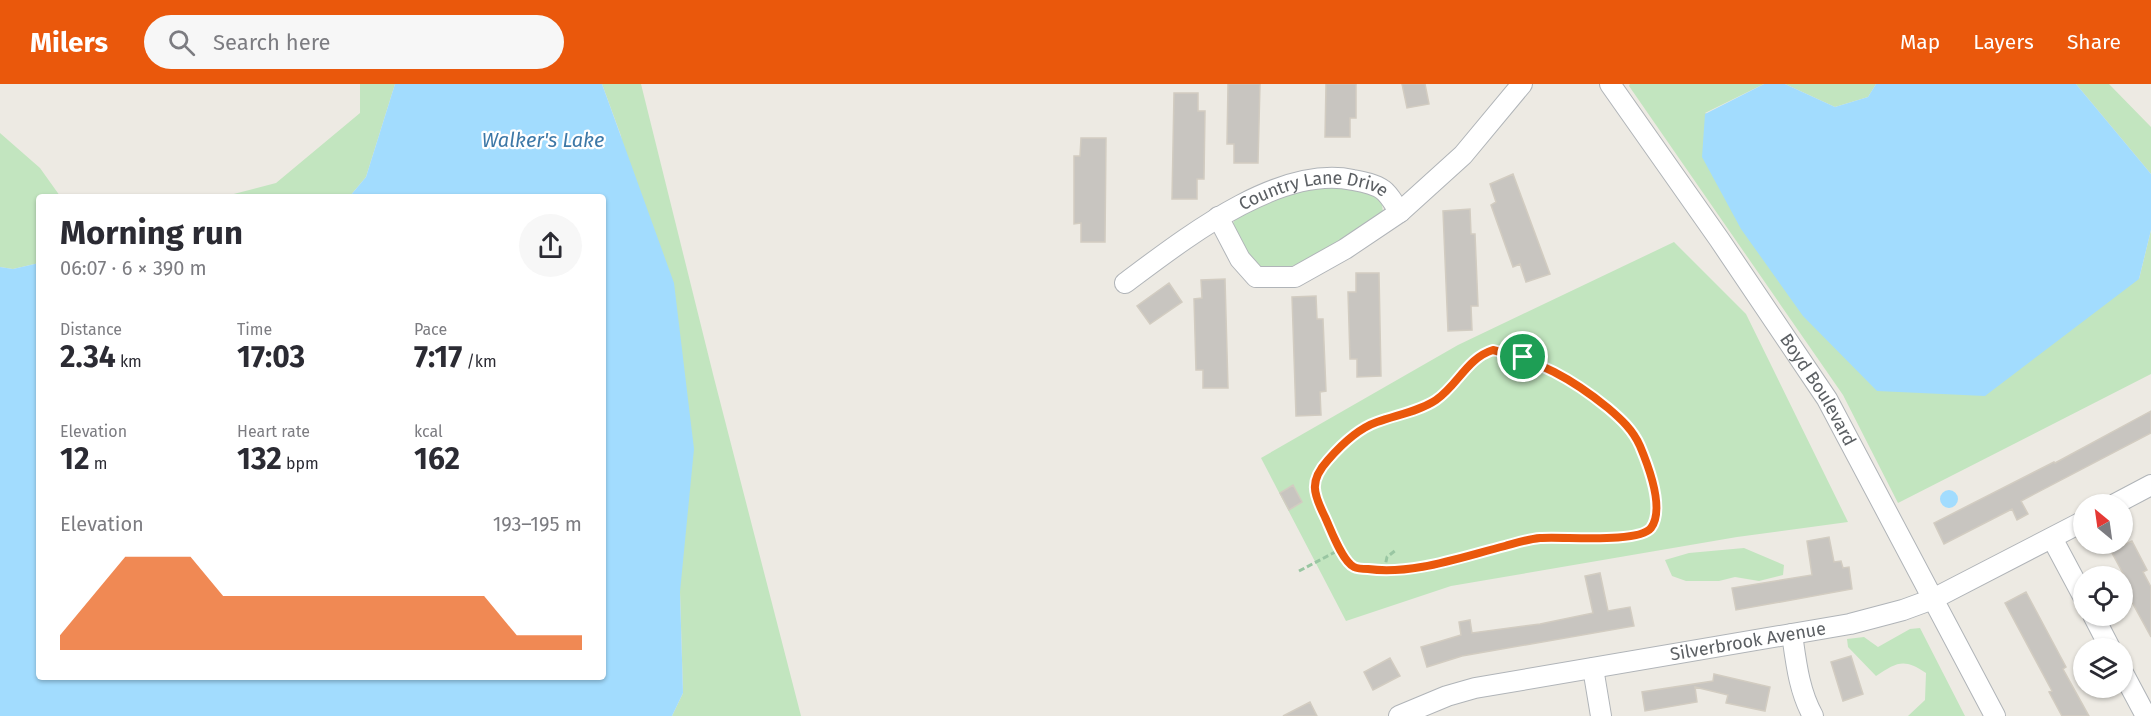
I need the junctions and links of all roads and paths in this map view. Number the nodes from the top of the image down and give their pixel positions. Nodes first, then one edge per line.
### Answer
1 (1522, 84) edge
2 (1610, 84) edge
3 (1400, 212) junction
4 (1218, 217) junction
5 (1125, 283) dead end
6 (2151, 485) edge
7 (2133, 494) edge
8 (2073, 526) edge
9 (2052, 537) junction
10 (1341, 549) junction
11 (1396, 550) dead end
12 (1299, 571) dead end
13 (1384, 571) junction
14 (2073, 577) edge
15 (1933, 599) junction
16 (1792, 634) junction
17 (1593, 668) junction
18 (2133, 692) edge
19 (1400, 716) edge
20 (1601, 716) edge
21 (1813, 716) edge
22 (1995, 716) edge
23 (2146, 716) edge

1 - 3 street, Country Lane Drive
2 - 15 street, Boyd Boulevard
3 - 4 street, Country Lane Drive
3 - 4 street, Country Lane Drive
4 - 5 street, Country Lane Drive
6 - 7 street
8 - 9 street, Silverbrook Avenue
9 - 14 street
9 - 15 street, Silverbrook Avenue
10 - 12 path
10 - 13 path
10 - 13 path
11 - 13 path
15 - 16 street, Silverbrook Avenue
15 - 22 street, Boyd Boulevard
16 - 17 street, Silverbrook Avenue
16 - 21 street
17 - 19 street, Silverbrook Avenue
17 - 20 street
18 - 23 street

